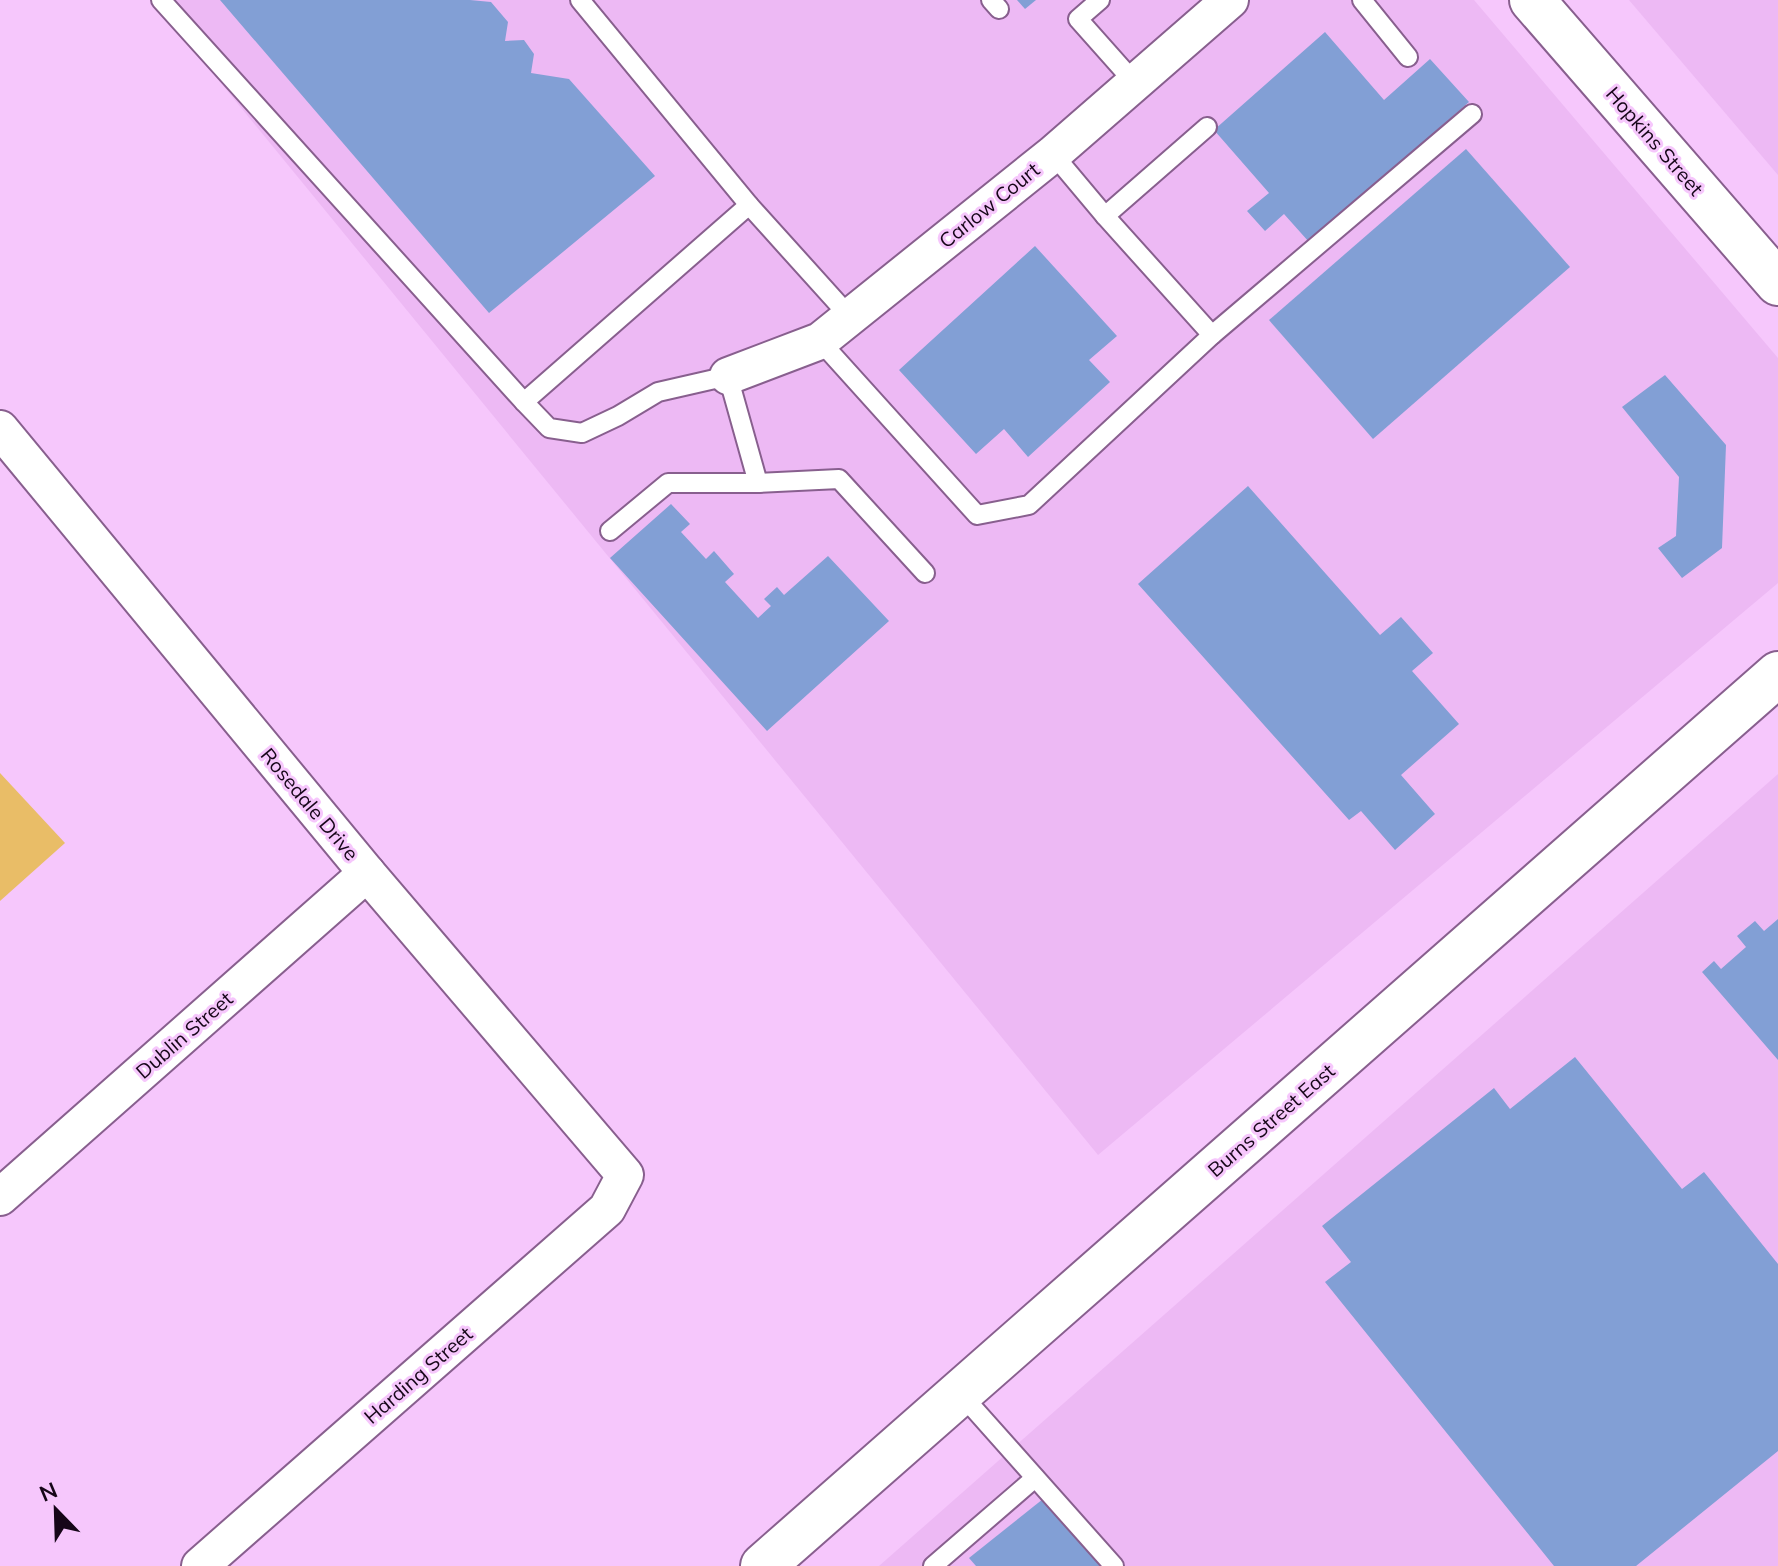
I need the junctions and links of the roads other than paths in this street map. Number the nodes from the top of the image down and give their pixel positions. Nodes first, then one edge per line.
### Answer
1 (161, 0) edge
2 (580, 0) edge
3 (1100, 0) edge
4 (1230, 0) edge
5 (1362, 0) edge
6 (1532, 0) edge
7 (1408, 57) dead end
8 (1134, 82) junction
9 (1472, 114) dead end
10 (1207, 127) dead end
11 (1053, 154) junction
12 (749, 205) junction
13 (1105, 216) junction
14 (1778, 283) edge
15 (850, 317) junction
16 (1212, 335) junction
17 (820, 341) junction
18 (728, 376) junction
19 (524, 402) junction
20 (0, 429) edge
21 (758, 483) junction
22 (610, 531) dead end
23 (925, 573) dead end
24 (1778, 674) edge
25 (367, 873) junction
26 (625, 1175) joint
27 (0, 1197) edge
28 (960, 1393) junction
29 (1035, 1478) junction
30 (200, 1566) edge
31 (763, 1566) edge
32 (933, 1566) edge
33 (1114, 1566) edge

1 - 19 lane
2 - 12 lane
3 - 8 lane
4 - 8 street, Carlow Court
5 - 7 lane
6 - 14 street, Hopkins Street
8 - 11 street, Carlow Court
9 - 16 lane
10 - 13 lane
11 - 13 lane
11 - 15 street, Carlow Court
12 - 15 lane
12 - 19 lane
13 - 16 lane
15 - 17 street, Carlow Court
16 - 17 lane
17 - 18 street, Carlow Court
18 - 19 lane
18 - 21 lane
20 - 25 street, Rosedale Drive
21 - 22 lane
21 - 23 lane
24 - 28 street, Burns Street East
25 - 26 street, Rosedale Drive
25 - 27 street, Dublin Street
26 - 30 street, Harding Street
28 - 29 lane
28 - 31 street, Burns Street East
29 - 32 lane
29 - 33 lane

